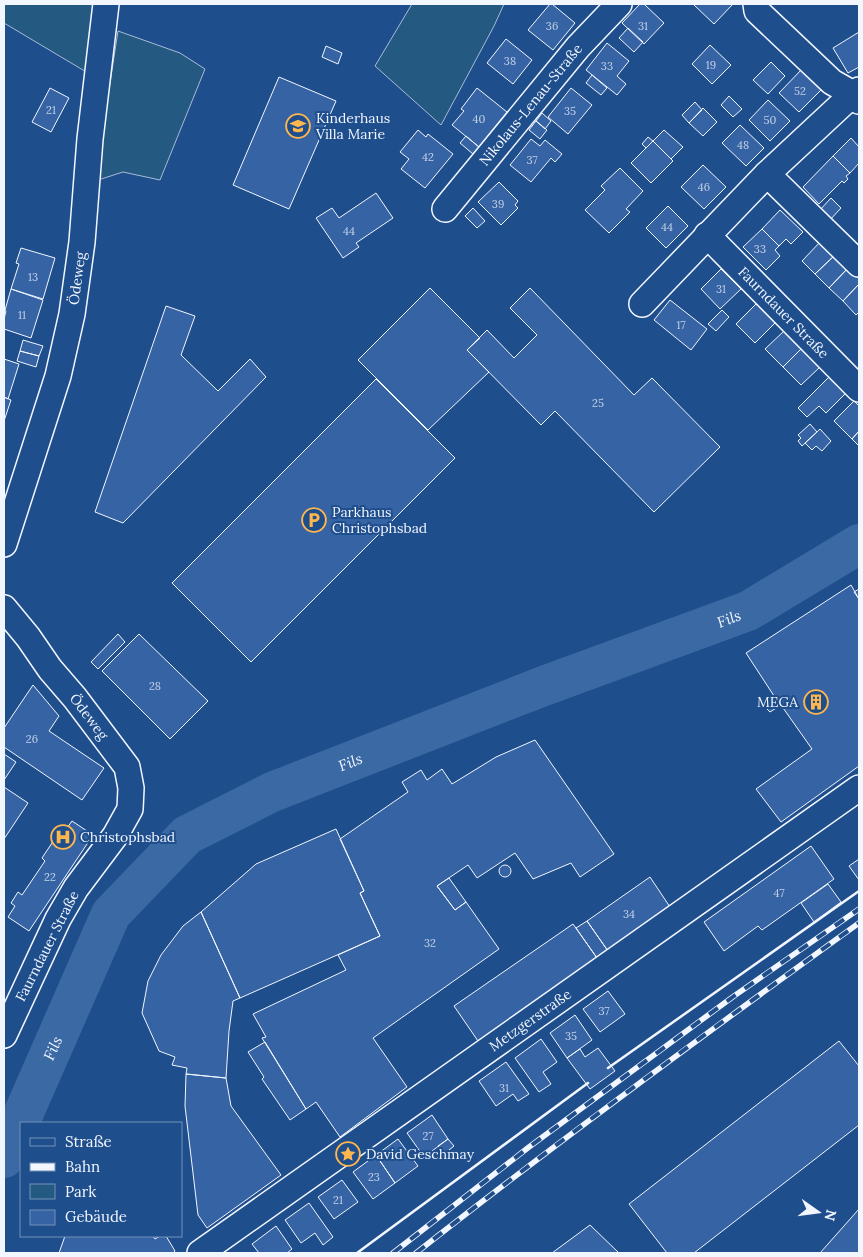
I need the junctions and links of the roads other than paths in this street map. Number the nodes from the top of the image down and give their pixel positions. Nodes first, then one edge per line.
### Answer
1 (106, 4) edge
2 (619, 4) edge
3 (756, 4) edge
4 (857, 95) edge
5 (768, 174) junction
6 (445, 209) dead end
7 (707, 235) junction
8 (859, 264) edge
9 (642, 304) dead end
10 (859, 388) edge
11 (4, 544) edge
12 (4, 608) edge
13 (859, 788) edge
14 (115, 836) joint
15 (4, 1035) edge
16 (200, 1253) edge

1 - 11 street, Ödeweg
2 - 6 street, Nikolaus-Lenau-Straße
3 - 4 street
4 - 5 street
5 - 7 street
5 - 8 street
7 - 9 street
7 - 10 street, Faurndauer Straße
12 - 14 street, Ödeweg
13 - 16 street, Metzgerstraße
14 - 15 street, Faurndauer Straße

